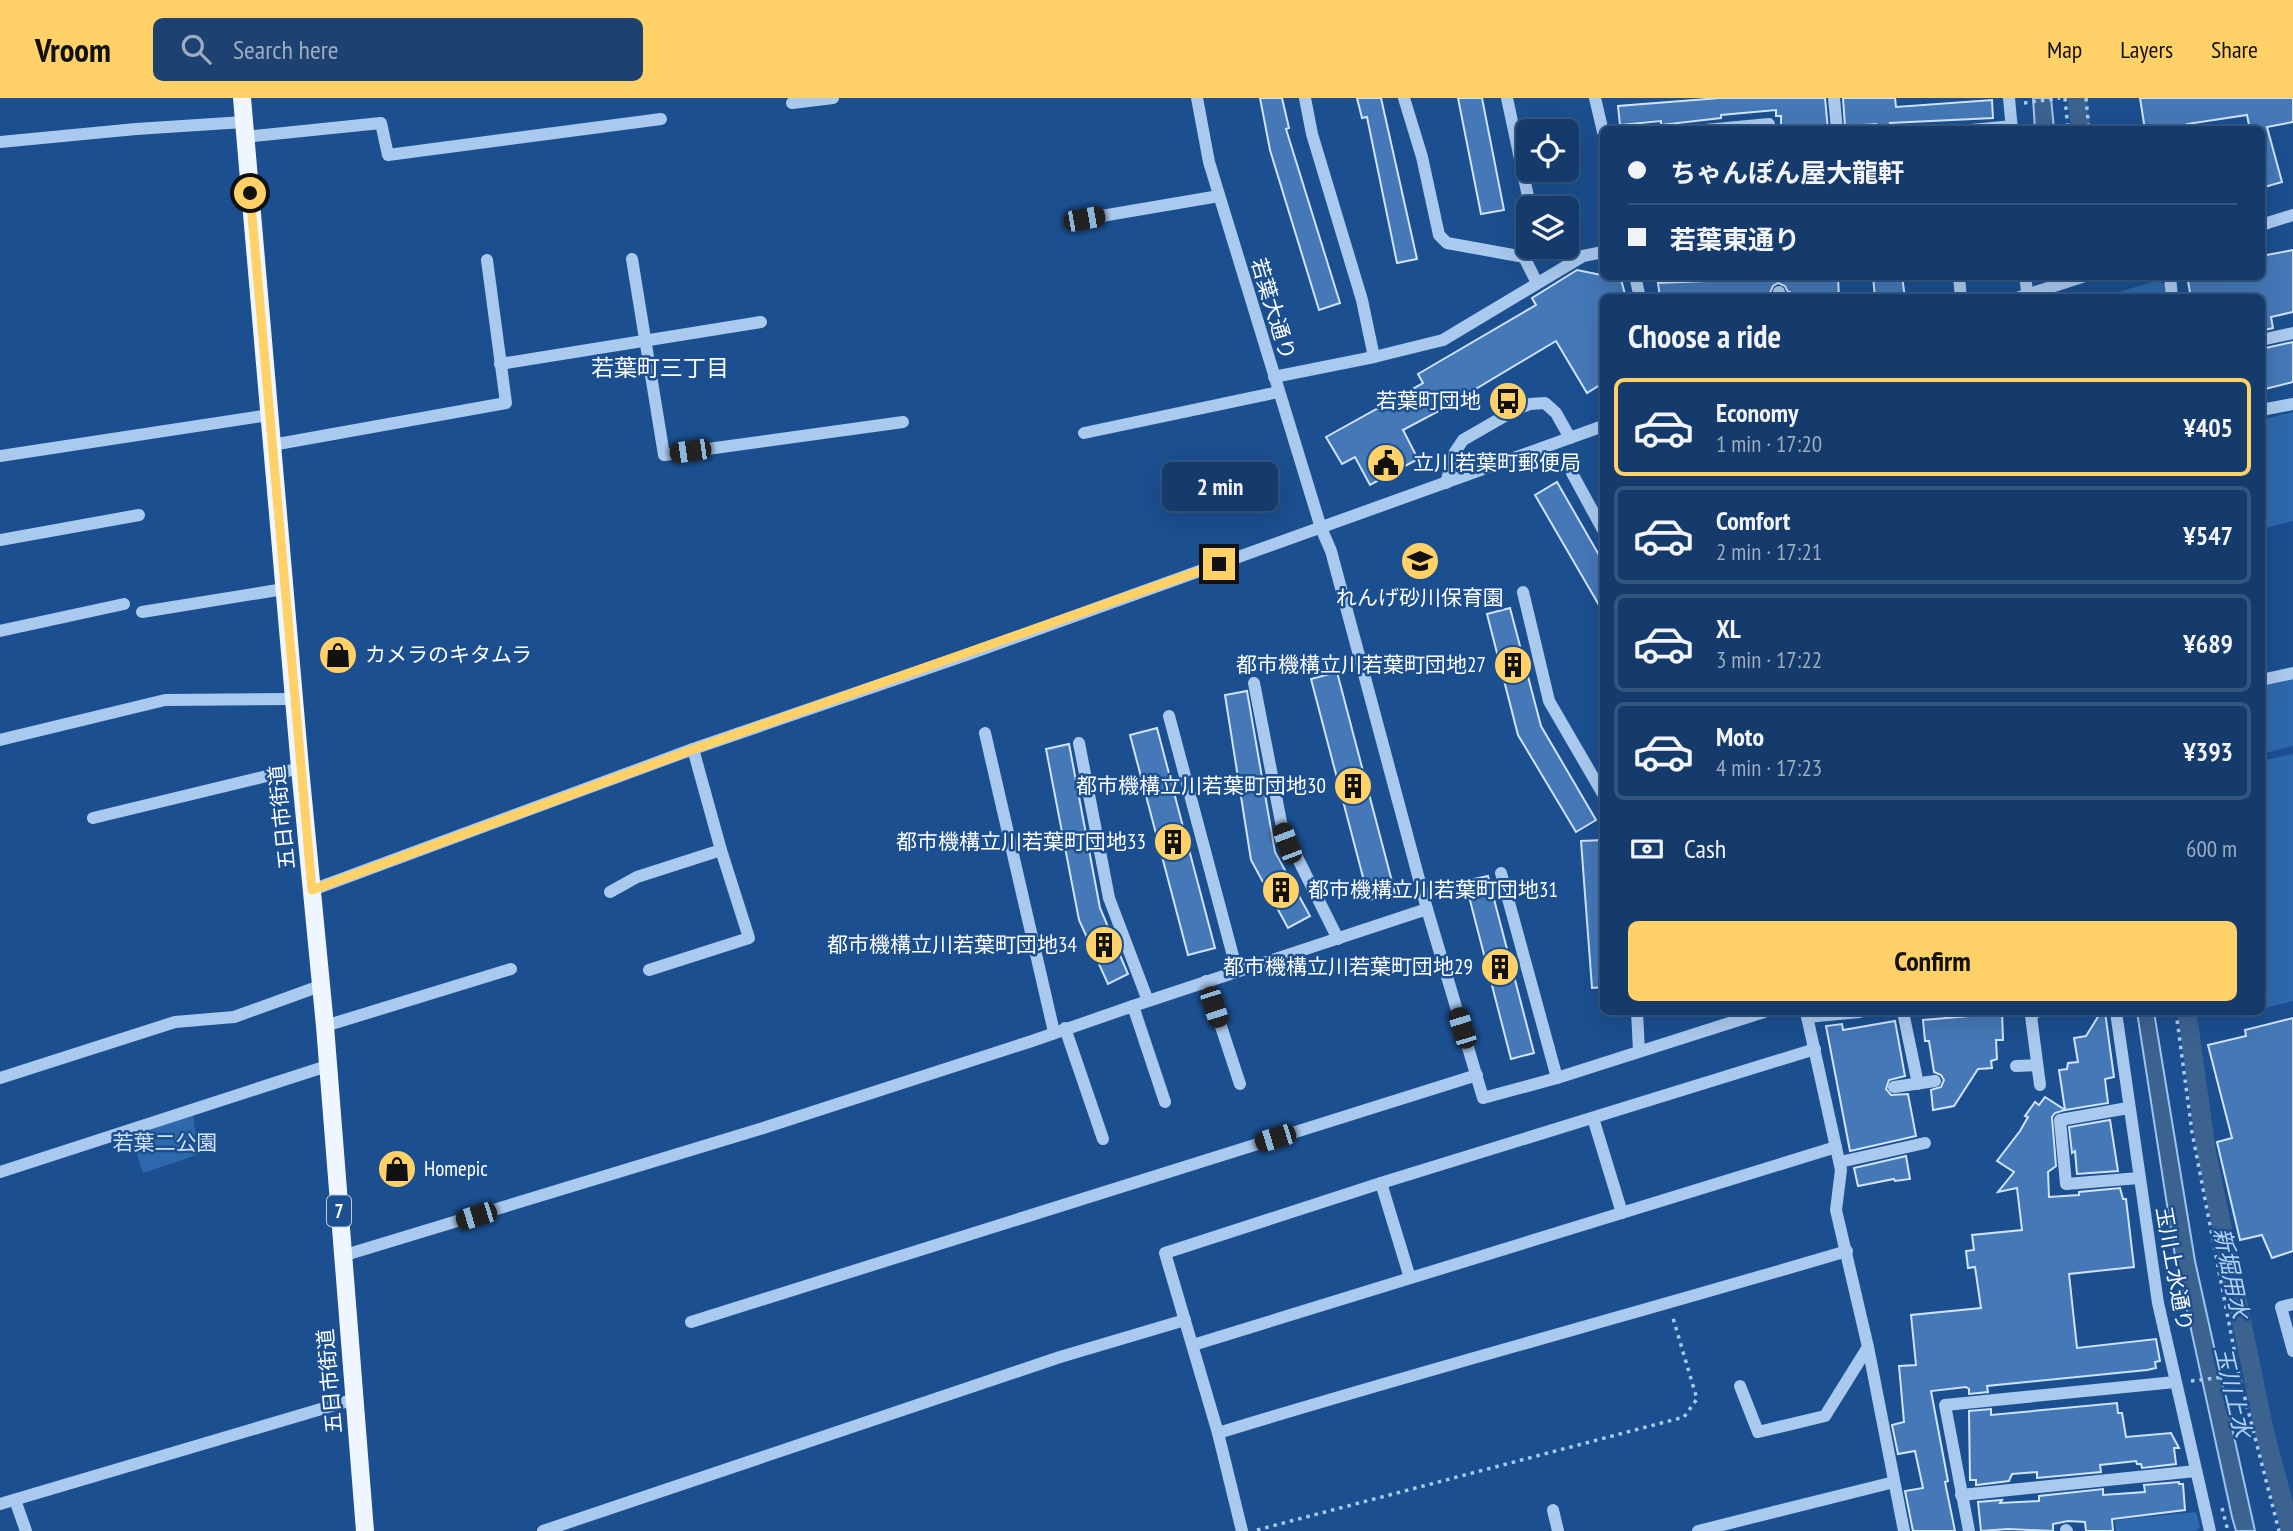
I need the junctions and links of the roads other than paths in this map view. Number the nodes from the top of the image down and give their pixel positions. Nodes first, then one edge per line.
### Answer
1 (242, 98) edge
2 (833, 98) edge
3 (1197, 98) edge
4 (1305, 98) edge
5 (1404, 98) edge
6 (1507, 98) edge
7 (1595, 98) edge
8 (1834, 98) edge
9 (2009, 98) edge
10 (792, 103) dead end
11 (661, 119) dead end
12 (1602, 126) edge
13 (1748, 126) edge
14 (1769, 126) edge
15 (1837, 126) edge
16 (2012, 126) edge
17 (244, 130) junction
18 (0, 142) edge
19 (1219, 196) junction
20 (1528, 196) edge
21 (2293, 215) edge
22 (1084, 219) dead end
23 (2265, 224) edge
24 (1600, 253) edge
25 (1516, 256) edge
26 (632, 259) dead end
27 (1525, 259) edge
28 (487, 260) dead end
29 (2074, 280) edge
30 (1537, 283) junction
31 (2030, 294) edge
32 (761, 321) dead end
33 (2293, 333) edge
34 (2265, 339) edge
35 (644, 341) junction
36 (1374, 357) junction
37 (500, 364) junction
38 (1274, 377) junction
39 (1278, 392) junction
40 (2293, 404) edge
41 (2265, 409) edge
42 (269, 415) junction
43 (903, 422) dead end
44 (1600, 427) edge
45 (1084, 433) dead end
46 (1570, 438) junction
47 (272, 445) junction
48 (0, 456) edge
49 (1572, 473) dead end
50 (1446, 483) junction
51 (139, 515) dead end
52 (1600, 524) edge
53 (1321, 528) junction
54 (0, 540) edge
55 (284, 589) junction
56 (1523, 592) dead end
57 (124, 604) dead end
58 (142, 612) dead end
59 (0, 631) edge
60 (2293, 673) edge
61 (2265, 679) edge
62 (1254, 683) dead end
63 (294, 699) junction
64 (1169, 716) dead end
65 (985, 733) dead end
66 (0, 740) edge
67 (1079, 743) dead end
68 (694, 749) junction
69 (300, 768) junction
70 (1600, 789) edge
71 (93, 818) dead end
72 (721, 850) junction
73 (1501, 873) dead end
74 (312, 890) junction
75 (610, 892) dead end
76 (1427, 909) junction
77 (1338, 939) junction
78 (511, 970) dead end
79 (649, 970) dead end
80 (1237, 971) junction
81 (1206, 981) junction
82 (320, 986) junction
83 (1148, 1001) junction
84 (1133, 1006) junction
85 (1637, 1015) edge
86 (1753, 1015) edge
87 (1806, 1015) edge
88 (1904, 1015) edge
89 (2032, 1015) edge
90 (2116, 1015) edge
91 (324, 1026) junction
92 (1060, 1030) junction
93 (1815, 1049) junction
94 (1639, 1051) junction
95 (2037, 1065) junction
96 (327, 1066) junction
97 (2016, 1066) dead end
98 (1477, 1076) junction
99 (0, 1078) edge
100 (1557, 1078) junction
101 (1936, 1081) dead end
102 (1240, 1084) dead end
103 (1918, 1084) junction
104 (2040, 1085) dead end
105 (1894, 1087) dead end
106 (1165, 1102) dead end
107 (2129, 1108) junction
108 (1593, 1118) junction
109 (1103, 1139) dead end
110 (1925, 1143) dead end
111 (1836, 1147) junction
112 (1840, 1162) junction
113 (0, 1172) edge
114 (2139, 1178) junction
115 (1381, 1183) junction
116 (1622, 1213) junction
117 (1847, 1251) junction
118 (342, 1256) junction
119 (1410, 1278) junction
120 (2293, 1304) edge
121 (1185, 1320) junction
122 (691, 1322) dead end
123 (1193, 1345) junction
124 (1868, 1347) junction
125 (2293, 1351) edge
126 (2175, 1382) junction
127 (1740, 1386) dead end
128 (355, 1399) junction
129 (1218, 1433) junction
130 (2196, 1471) junction
131 (1894, 1482) junction
132 (1961, 1494) junction
133 (15, 1500) junction
134 (0, 1504) edge
135 (1553, 1510) dead end
136 (26, 1531) edge
137 (365, 1531) edge
138 (543, 1531) edge
139 (1242, 1531) edge
140 (1558, 1531) edge
141 (1698, 1531) edge
142 (1904, 1531) edge
143 (1969, 1531) edge
144 (2210, 1531) edge

1 - 17 main road, 五日市街道 / 7
2 - 10 street
3 - 19 street, 若葉大通り
4 - 36 street
5 - 25 street
6 - 20 street
7 - 12 street
8 - 15 street
9 - 16 street
11 - 17 street
13 - 14 street
17 - 18 street
17 - 42 main road, 五日市街道 / 7
19 - 22 street
19 - 38 street, 若葉大通り
21 - 23 street
24 - 30 street
26 - 35 street
27 - 30 street
28 - 37 street
29 - 31 street
30 - 36 street
32 - 35 street
33 - 34 street
35 - 37 street
35 - 43 street
36 - 38 street
37 - 47 street
38 - 39 street, 若葉大通り
39 - 45 street
39 - 53 street, 若葉大通り
40 - 41 street
42 - 47 main road, 五日市街道 / 7
42 - 48 street
44 - 46 street
46 - 50 street
46 - 50 street
47 - 55 main road, 五日市街道 / 7
49 - 52 street
50 - 53 street
51 - 54 street
53 - 68 street
53 - 76 street, 若葉大通り
55 - 58 street
55 - 63 main road, 五日市街道 / 7
56 - 70 street
57 - 59 street
60 - 61 street
62 - 77 street
63 - 66 street
63 - 69 main road, 五日市街道 / 7
64 - 80 street
65 - 92 street
67 - 83 street
68 - 72 street
68 - 74 street
69 - 71 street
69 - 74 main road, 五日市街道 / 7
72 - 75 street
72 - 79 street
73 - 100 street
74 - 82 main road, 五日市街道 / 7
76 - 77 street
76 - 98 street, 若葉大通り
77 - 80 street
78 - 91 street
80 - 81 street
81 - 83 street
81 - 102 street
82 - 91 main road, 五日市街道 / 7
82 - 99 street
83 - 84 street
84 - 92 street
84 - 106 street
85 - 94 street
86 - 94 street
87 - 93 street
88 - 103 street
89 - 95 street
90 - 107 street, 玉川上水通り
91 - 96 main road, 五日市街道 / 7
92 - 109 street
92 - 118 street
93 - 108 street
93 - 111 street
94 - 100 street
95 - 97 street
95 - 104 street
96 - 113 street
96 - 118 main road, 五日市街道 / 7
98 - 100 street
98 - 122 street
101 - 103 street
103 - 105 street
107 - 114 street, 玉川上水通り
107 - 114 street
108 - 115 street
108 - 116 street
110 - 112 street
111 - 112 street
111 - 116 street
112 - 117 street
114 - 126 street, 玉川上水通り
115 - 119 street
115 - 121 street
116 - 119 street
117 - 124 street
117 - 129 street
118 - 128 main road, 五日市街道 / 7
119 - 123 street
120 - 125 street
121 - 123 street
121 - 138 street
123 - 129 street
124 - 127 street
124 - 131 street
126 - 130 street, 玉川上水通り
126 - 132 street
128 - 133 street
128 - 137 main road, 五日市街道 / 7
129 - 139 street
130 - 132 street
130 - 144 street, 玉川上水通り
131 - 141 street
131 - 142 street
132 - 143 street
133 - 134 street
133 - 136 street
135 - 140 street

